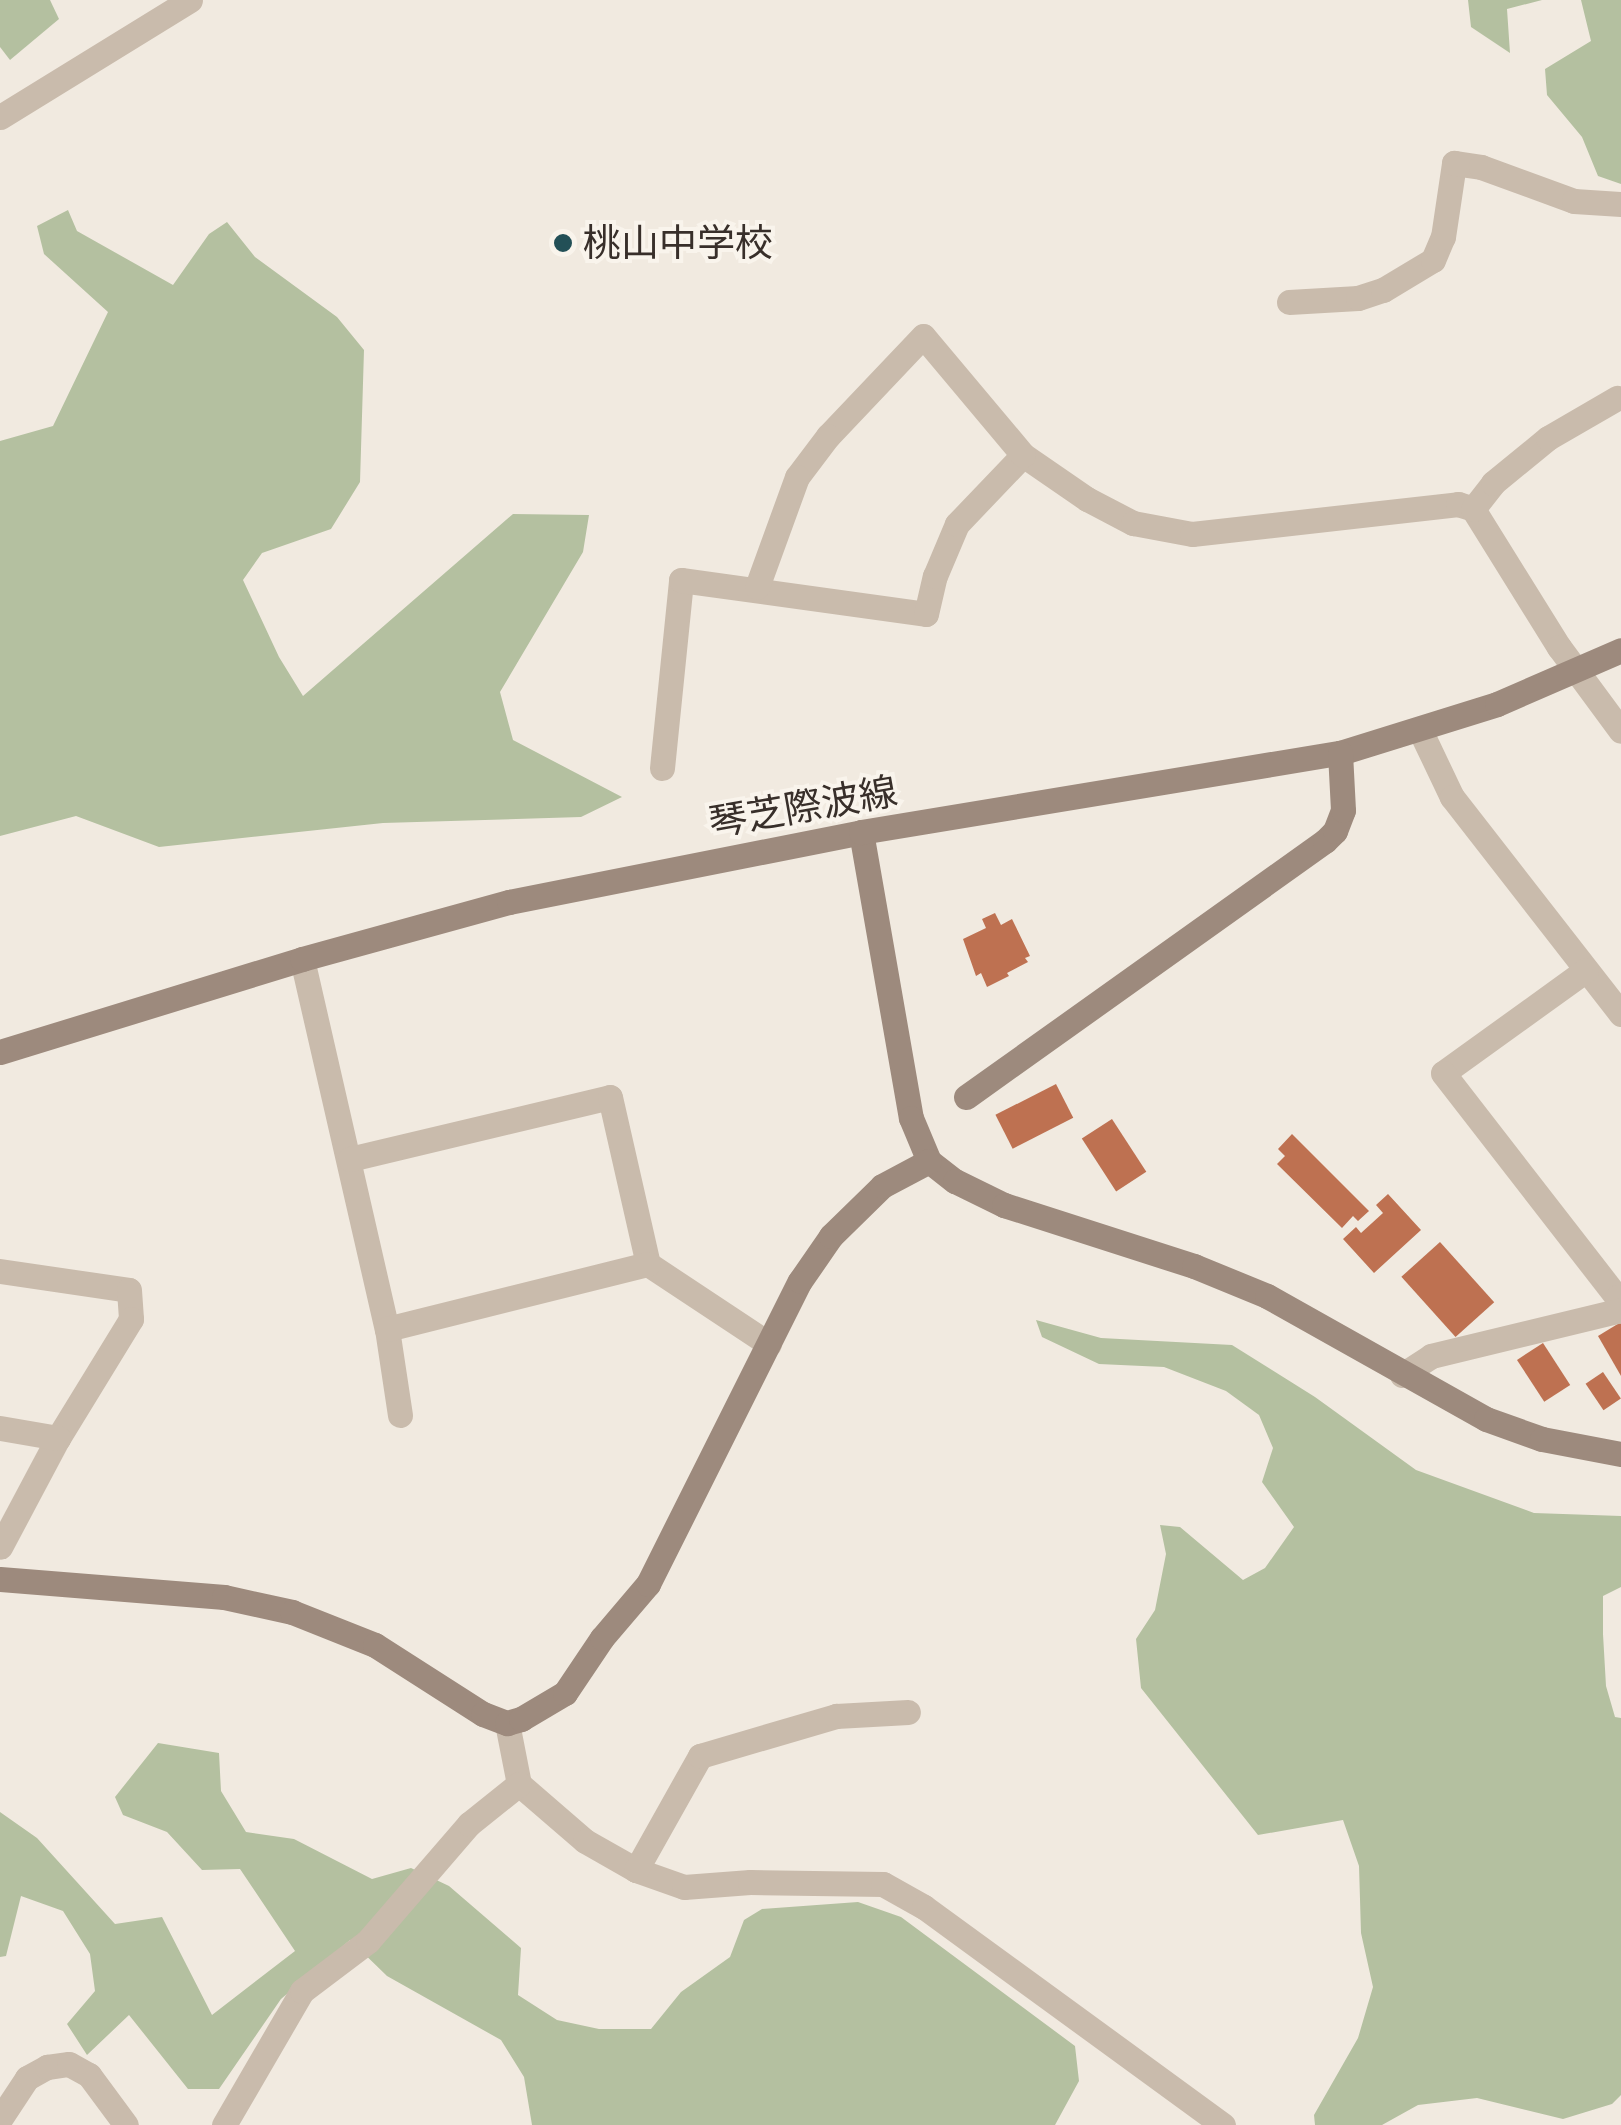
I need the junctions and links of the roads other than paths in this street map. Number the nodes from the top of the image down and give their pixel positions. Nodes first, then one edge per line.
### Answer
1 (190, 0) edge
2 (0, 117) edge
3 (1621, 204) edge
4 (1289, 302) dead end
5 (1617, 398) dead end
6 (1023, 454) junction
7 (1473, 509) junction
8 (756, 587) junction
9 (1621, 650) edge
10 (1576, 672) junction
11 (1420, 730) junction
12 (1621, 731) edge
13 (1340, 753) junction
14 (662, 768) dead end
15 (861, 832) junction
16 (302, 959) junction
17 (1586, 970) junction
18 (1621, 1014) edge
19 (0, 1052) edge
20 (966, 1097) dead end
21 (350, 1159) junction
22 (929, 1160) junction
23 (648, 1264) junction
24 (0, 1271) edge
25 (1621, 1311) edge
26 (388, 1328) junction
27 (769, 1344) junction
28 (1402, 1375) junction
29 (400, 1415) dead end
30 (0, 1428) edge
31 (58, 1438) junction
32 (1621, 1454) edge
33 (0, 1547) edge
34 (0, 1579) edge
35 (908, 1712) dead end
36 (507, 1722) junction
37 (518, 1784) junction
38 (636, 1870) junction
39 (0, 2119) edge
40 (126, 2125) edge
41 (224, 2125) edge
42 (1224, 2125) edge

1 - 2 street
3 - 4 street
5 - 7 street
6 - 7 street
6 - 8 street
6 - 8 street
7 - 10 street
8 - 14 street
9 - 10 street, 琴芝際波線
10 - 11 street, 琴芝際波線
10 - 12 street
11 - 13 street, 琴芝際波線
11 - 17 street
13 - 15 street, 琴芝際波線
13 - 20 street
15 - 16 street, 琴芝際波線
15 - 22 street
16 - 19 street, 琴芝際波線
16 - 21 street
17 - 18 street
17 - 25 street
21 - 23 street
21 - 26 street
22 - 27 street
22 - 28 street
23 - 26 street
23 - 27 street
24 - 31 street
25 - 28 street
26 - 29 street
27 - 36 street
28 - 32 street
30 - 31 street
31 - 33 street
34 - 36 street
35 - 38 street
36 - 37 street
37 - 38 street
37 - 41 street
38 - 42 street
39 - 40 street

